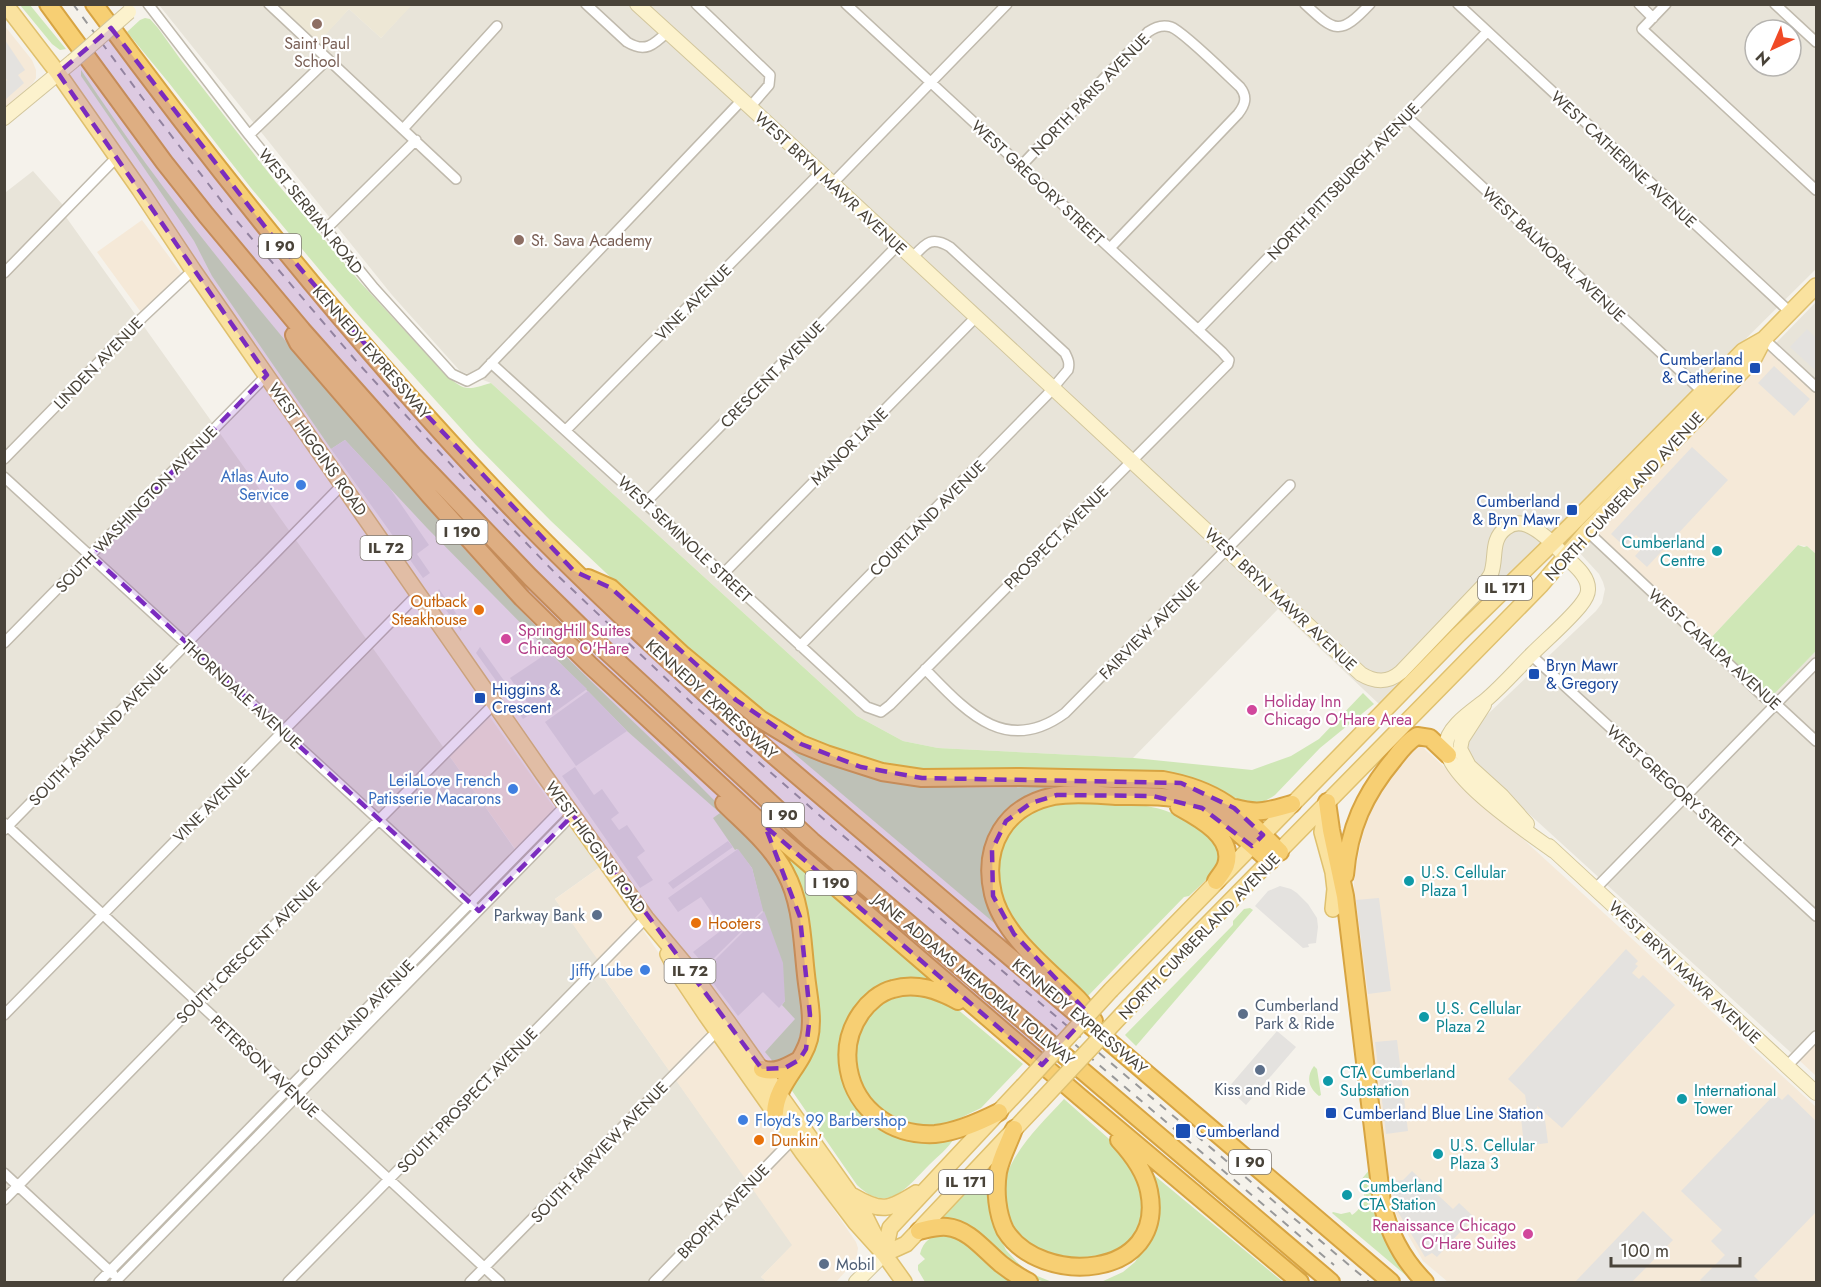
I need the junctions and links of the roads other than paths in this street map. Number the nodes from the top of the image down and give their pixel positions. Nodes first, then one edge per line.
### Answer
1 (5, 4) edge
2 (48, 4) edge
3 (94, 4) edge
4 (147, 4) edge
5 (269, 4) edge
6 (586, 4) edge
7 (637, 4) edge
8 (696, 4) edge
9 (846, 4) edge
10 (1007, 4) edge
11 (1305, 4) edge
12 (1370, 4) edge
13 (1458, 4) edge
14 (1639, 4) edge
15 (1666, 4) edge
16 (1775, 4) edge
17 (134, 8) edge
18 (1653, 18) junction
19 (497, 26) dead end
20 (667, 32) junction
21 (1487, 32) junction
22 (1816, 42) edge
23 (328, 59) junction
24 (58, 73) junction
25 (932, 83) junction
26 (746, 104) junction
27 (1406, 116) junction
28 (4, 118) edge
29 (403, 129) junction
30 (249, 135) junction
31 (416, 140) junction
32 (117, 157) junction
33 (1021, 166) junction
34 (820, 174) junction
35 (456, 179) dead end
36 (832, 184) junction
37 (1816, 190) edge
38 (326, 229) junction
39 (898, 245) junction
40 (1110, 248) junction
41 (912, 258) junction
42 (193, 270) junction
43 (4, 273) edge
44 (1816, 286) edge
45 (278, 302) junction
46 (1790, 312) junction
47 (976, 317) junction
48 (1198, 330) junction
49 (1764, 339) junction
50 (1229, 360) joint
51 (491, 363) junction
52 (267, 375) junction
53 (1816, 387) edge
54 (1053, 389) junction
55 (1703, 392) junction
56 (566, 430) junction
57 (4, 459) edge
58 (1131, 461) junction
59 (4, 477) edge
60 (342, 485) junction
61 (1290, 485) dead end
62 (645, 503) junction
63 (1587, 531) junction
64 (1552, 544) junction
65 (1227, 549) junction
66 (91, 555) junction
67 (1565, 556) junction
68 (574, 571) junction
69 (723, 574) junction
70 (418, 594) junction
71 (4, 643) edge
72 (187, 644) junction
73 (800, 646) junction
74 (1531, 655) junction
75 (1816, 663) edge
76 (925, 669) junction
77 (1488, 698) junction
78 (494, 704) junction
79 (1776, 704) junction
80 (881, 712) joint
81 (283, 731) junction
82 (672, 741) junction
83 (1816, 741) edge
84 (1448, 755) junction
85 (1685, 796) junction
86 (1159, 797) junction
87 (1328, 802) junction
88 (1292, 804) junction
89 (1234, 808) junction
90 (569, 810) junction
91 (379, 819) junction
92 (6, 827) edge
93 (1257, 840) junction
94 (1554, 851) junction
95 (1275, 856) junction
96 (1216, 881) junction
97 (1595, 889) junction
98 (1345, 897) junction
99 (470, 903) junction
100 (1333, 909) dead end
101 (478, 911) junction
102 (103, 915) junction
103 (1816, 916) edge
104 (649, 920) junction
105 (197, 1003) junction
106 (4, 1014) edge
107 (993, 1023) junction
108 (722, 1026) junction
109 (1816, 1036) edge
110 (1109, 1041) junction
111 (799, 1060) junction
112 (1787, 1066) junction
113 (762, 1069) junction
114 (289, 1088) junction
115 (779, 1093) junction
116 (1816, 1093) edge
117 (297, 1096) junction
118 (1080, 1097) junction
119 (775, 1113) junction
120 (999, 1113) junction
121 (1014, 1129) junction
122 (793, 1139) junction
123 (4, 1173) edge
124 (388, 1180) junction
125 (936, 1180) junction
126 (18, 1186) junction
127 (849, 1194) junction
128 (4, 1200) edge
129 (919, 1231) junction
130 (884, 1254) junction
131 (484, 1268) junction
132 (110, 1271) junction
133 (118, 1281) edge
134 (99, 1282) edge
135 (288, 1282) edge
136 (470, 1282) edge
137 (500, 1282) edge
138 (654, 1282) edge
139 (856, 1282) edge
140 (904, 1282) edge
141 (1029, 1282) edge
142 (1300, 1282) edge
143 (1331, 1282) edge
144 (1391, 1282) edge
145 (1425, 1282) edge

1 - 24 main road, WEST HIGGINS ROAD / IL 72
2 - 45 highway, I 90
3 - 68 highway, KENNEDY EXPRESSWAY / I 90
4 - 30 street, WEST SERBIAN ROAD
5 - 23 street
6 - 20 street
7 - 20 street, WEST BRYN MAWR AVENUE
8 - 26 street, WEST BRYN MAWR AVENUE
9 - 25 street, WEST GREGORY STREET
10 - 25 street
11 - 12 street
13 - 21 street, WEST CATHERINE AVENUE
14 - 18 street
15 - 18 street
16 - 22 street
17 - 24 street, bridge
18 - 37 street
19 - 29 street
20 - 26 street, WEST BRYN MAWR AVENUE
21 - 27 street, NORTH PITTSBURGH AVENUE
21 - 46 street, WEST CATHERINE AVENUE
23 - 29 street
23 - 30 street
24 - 28 street
24 - 32 main road, WEST HIGGINS ROAD / IL 72
25 - 33 street, WEST GREGORY STREET
25 - 36 street
26 - 34 street, WEST BRYN MAWR AVENUE
26 - 51 street
27 - 48 street, NORTH PITTSBURGH AVENUE
27 - 55 street, WEST BALMORAL AVENUE
29 - 31 street
30 - 38 street, WEST SERBIAN ROAD
31 - 35 street
31 - 38 street
32 - 42 main road, WEST HIGGINS ROAD / IL 72
32 - 43 street
33 - 40 street, WEST GREGORY STREET
33 - 40 street, NORTH PARIS AVENUE
34 - 36 street, WEST BRYN MAWR AVENUE
34 - 56 street, VINE AVENUE
36 - 39 street, WEST BRYN MAWR AVENUE
38 - 51 street, WEST SERBIAN ROAD
39 - 41 street, WEST BRYN MAWR AVENUE
39 - 62 street, CRESCENT AVENUE
40 - 48 street, WEST GREGORY STREET
41 - 47 street, WEST BRYN MAWR AVENUE
41 - 54 street, WEST BRYN MAWR AVENUE
42 - 52 main road, WEST HIGGINS ROAD / IL 72
42 - 57 street, LINDEN AVENUE
44 - 46 main road, NORTH CUMBERLAND AVENUE / IL 171
45 - 82 highway, I 190
45 - 143 highway, JANE ADDAMS MEMORIAL TOLLWAY / I 90
46 - 49 main road, NORTH CUMBERLAND AVENUE / IL 171
47 - 54 street, WEST BRYN MAWR AVENUE
47 - 69 street, MANOR LANE
48 - 50 street, WEST GREGORY STREET
49 - 53 street
49 - 55 main road, NORTH CUMBERLAND AVENUE / IL 171
49 - 63 main road, NORTH CUMBERLAND AVENUE / IL 171
50 - 58 street, PROSPECT AVENUE
51 - 56 street, WEST SEMINOLE STREET
52 - 60 main road, WEST HIGGINS ROAD / IL 72
52 - 66 street, SOUTH WASHINGTON AVENUE
54 - 58 street, WEST BRYN MAWR AVENUE
54 - 73 street, COURTLAND AVENUE
55 - 64 main road, NORTH CUMBERLAND AVENUE / IL 171
56 - 62 street, WEST SEMINOLE STREET
58 - 65 street, WEST BRYN MAWR AVENUE
58 - 76 street, PROSPECT AVENUE
59 - 66 street, THORNDALE AVENUE
60 - 70 main road, WEST HIGGINS ROAD / IL 72
60 - 72 street, SOUTH ASHLAND AVENUE
61 - 65 street, FAIRVIEW AVENUE
62 - 69 street, WEST SEMINOLE STREET
63 - 67 main road, NORTH CUMBERLAND AVENUE / IL 171
63 - 79 street, WEST CATALPA AVENUE
64 - 65 street, WEST BRYN MAWR AVENUE
64 - 67 street, WEST BRYN MAWR AVENUE
64 - 88 main road, NORTH CUMBERLAND AVENUE / IL 171
65 - 76 street, FAIRVIEW AVENUE
66 - 71 street, SOUTH WASHINGTON AVENUE
66 - 72 street, THORNDALE AVENUE
67 - 74 street, WEST BRYN MAWR AVENUE
67 - 87 main road, NORTH CUMBERLAND AVENUE / IL 171
68 - 89 highway
68 - 110 highway, KENNEDY EXPRESSWAY / I 90
69 - 73 street, WEST SEMINOLE STREET
70 - 78 main road, WEST HIGGINS ROAD / IL 72
70 - 81 street, VINE AVENUE
72 - 81 street, THORNDALE AVENUE
72 - 92 street, SOUTH ASHLAND AVENUE
73 - 80 street, WEST SEMINOLE STREET
74 - 77 street, WEST BRYN MAWR AVENUE
74 - 85 street, WEST GREGORY STREET
75 - 79 street
76 - 80 street, PROSPECT AVENUE
77 - 84 street, WEST BRYN MAWR AVENUE
77 - 94 street, WEST BRYN MAWR AVENUE
78 - 90 main road, WEST HIGGINS ROAD / IL 72
78 - 91 street, SOUTH CRESCENT AVENUE
79 - 83 street, WEST CATALPA AVENUE
79 - 85 street
81 - 91 street, THORNDALE AVENUE
81 - 102 street, VINE AVENUE
82 - 107 highway, I 190
82 - 111 highway
84 - 94 street, WEST BRYN MAWR AVENUE
84 - 98 highway
85 - 97 street
85 - 103 street, WEST GREGORY STREET
86 - 93 highway
86 - 96 highway
86 - 110 highway
87 - 95 main road, NORTH CUMBERLAND AVENUE / IL 171
87 - 98 highway
87 - 100 main road
88 - 89 highway
88 - 93 main road, NORTH CUMBERLAND AVENUE / IL 171
89 - 93 highway
90 - 99 street, COURTLAND AVENUE
90 - 101 street, COURTLAND AVENUE
90 - 104 main road, WEST HIGGINS ROAD / IL 72
91 - 99 street, THORNDALE AVENUE
91 - 105 street, SOUTH CRESCENT AVENUE
92 - 102 street, PETERSON AVENUE
93 - 95 highway
93 - 96 main road, NORTH CUMBERLAND AVENUE / IL 171
94 - 97 street, WEST BRYN MAWR AVENUE
95 - 121 main road, NORTH CUMBERLAND AVENUE / IL 171, bridge
96 - 120 main road, NORTH CUMBERLAND AVENUE / IL 171, bridge
97 - 112 street, WEST BRYN MAWR AVENUE
98 - 145 highway
99 - 101 street, THORNDALE AVENUE
99 - 114 street, COURTLAND AVENUE
101 - 117 street, COURTLAND AVENUE
102 - 105 street, PETERSON AVENUE
102 - 106 street, VINE AVENUE
104 - 108 main road, WEST HIGGINS ROAD / IL 72
104 - 124 street, SOUTH PROSPECT AVENUE
105 - 114 street, PETERSON AVENUE
105 - 126 street, SOUTH CRESCENT AVENUE
107 - 118 highway, I 190
107 - 120 highway
108 - 113 main road, WEST HIGGINS ROAD / IL 72
108 - 119 main road, WEST HIGGINS ROAD
108 - 131 street, SOUTH FAIRVIEW AVENUE
109 - 112 street
110 - 144 highway, KENNEDY EXPRESSWAY / I 90
111 - 113 highway
111 - 115 highway
112 - 116 street, WEST BRYN MAWR AVENUE
113 - 115 main road, WEST HIGGINS ROAD / IL 72
114 - 117 street, PETERSON AVENUE
114 - 132 street, COURTLAND AVENUE
115 - 119 highway
115 - 127 main road, WEST HIGGINS ROAD / IL 72
117 - 124 street, PETERSON AVENUE
117 - 133 street, COURTLAND AVENUE
118 - 121 highway
118 - 142 highway, I 190
119 - 122 main road, WEST HIGGINS ROAD
120 - 125 main road, NORTH CUMBERLAND AVENUE / IL 171
121 - 129 main road, NORTH CUMBERLAND AVENUE / IL 171
122 - 130 main road, WEST HIGGINS ROAD
122 - 138 street, BROPHY AVENUE
123 - 126 street
124 - 131 street, PETERSON AVENUE
124 - 135 street, SOUTH PROSPECT AVENUE
125 - 127 main road
125 - 130 main road, NORTH CUMBERLAND AVENUE / IL 171
126 - 128 street, SOUTH CRESCENT AVENUE
126 - 132 street
127 - 130 main road, WEST HIGGINS ROAD / IL 72
129 - 130 main road, NORTH CUMBERLAND AVENUE / IL 171
129 - 141 highway
130 - 139 street
130 - 140 main road, WEST HIGGINS ROAD / IL 72
131 - 136 street, SOUTH FAIRVIEW AVENUE
131 - 137 street, PETERSON AVENUE
132 - 133 street
132 - 134 street, COURTLAND AVENUE

